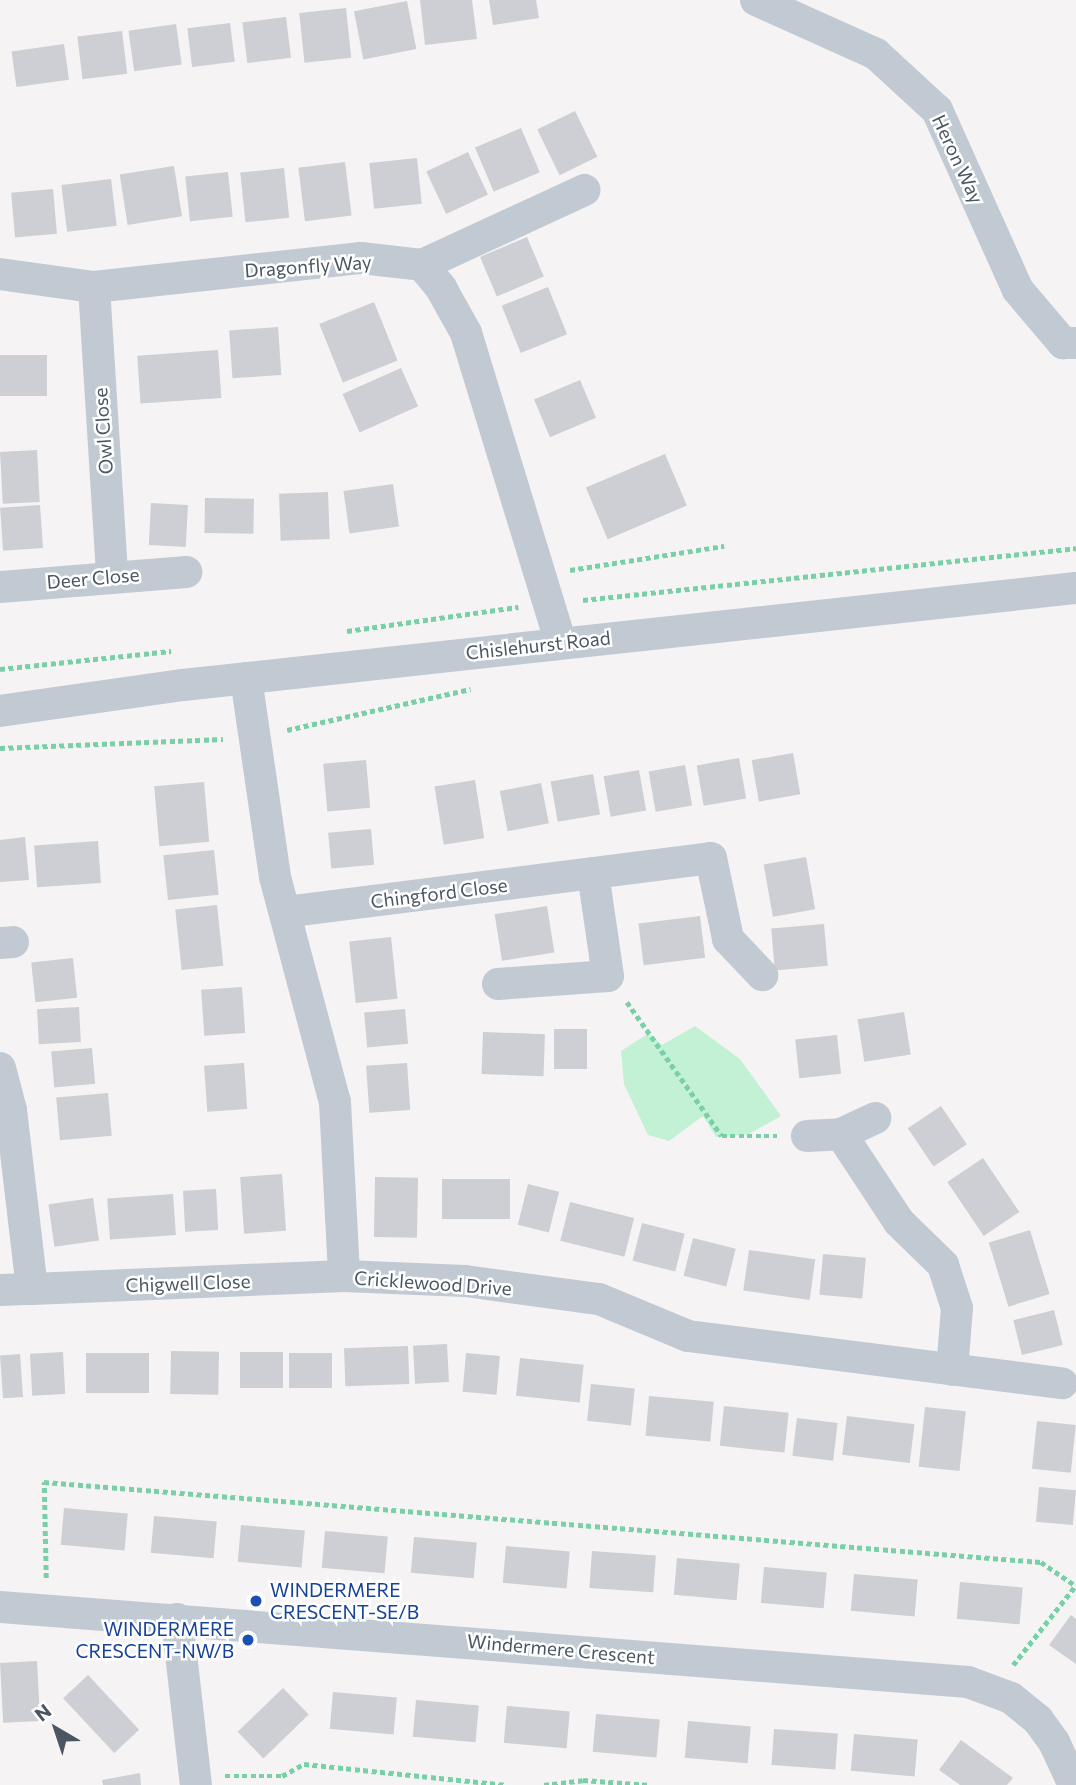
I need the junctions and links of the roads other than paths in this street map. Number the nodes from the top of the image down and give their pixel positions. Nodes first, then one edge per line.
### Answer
1 (755, 0) edge
2 (584, 190) dead end
3 (422, 265) junction
4 (0, 274) edge
5 (94, 287) junction
6 (1076, 343) edge
7 (187, 572) dead end
8 (112, 575) junction
9 (0, 587) edge
10 (1076, 588) edge
11 (561, 643) junction
12 (246, 678) junction
13 (0, 710) edge
14 (593, 873) junction
15 (285, 912) junction
16 (762, 975) dead end
17 (498, 984) dead end
18 (0, 1069) edge
19 (876, 1118) dead end
20 (841, 1134) junction
21 (807, 1136) road end
22 (344, 1276) junction
23 (33, 1289) junction
24 (0, 1290) edge
25 (952, 1370) junction
26 (1062, 1383) dead end
27 (0, 1607) edge
28 (177, 1619) junction
29 (195, 1781) edge
30 (1074, 1785) edge

1 - 6 street, Heron Way
2 - 3 street
3 - 5 street, Dragonfly Way
3 - 11 street
4 - 5 street, Dragonfly Way
5 - 8 street, Owl Close
7 - 8 street, Deer Close
8 - 9 street, Deer Close
10 - 11 street, Chislehurst Road
11 - 12 street, Chislehurst Road
12 - 13 street, Chislehurst Road
12 - 15 street, Cricklewood Drive
14 - 15 street, Chingford Close
14 - 16 street, Chingford Close
14 - 17 street
15 - 22 street, Cricklewood Drive
18 - 23 street
19 - 20 street
20 - 21 street
20 - 25 street
22 - 23 street, Chigwell Close
22 - 25 street, Cricklewood Drive
23 - 24 street, Chigwell Close
25 - 26 street, Cricklewood Drive
27 - 28 street, Windermere Crescent
28 - 29 street
28 - 30 street, Windermere Crescent

